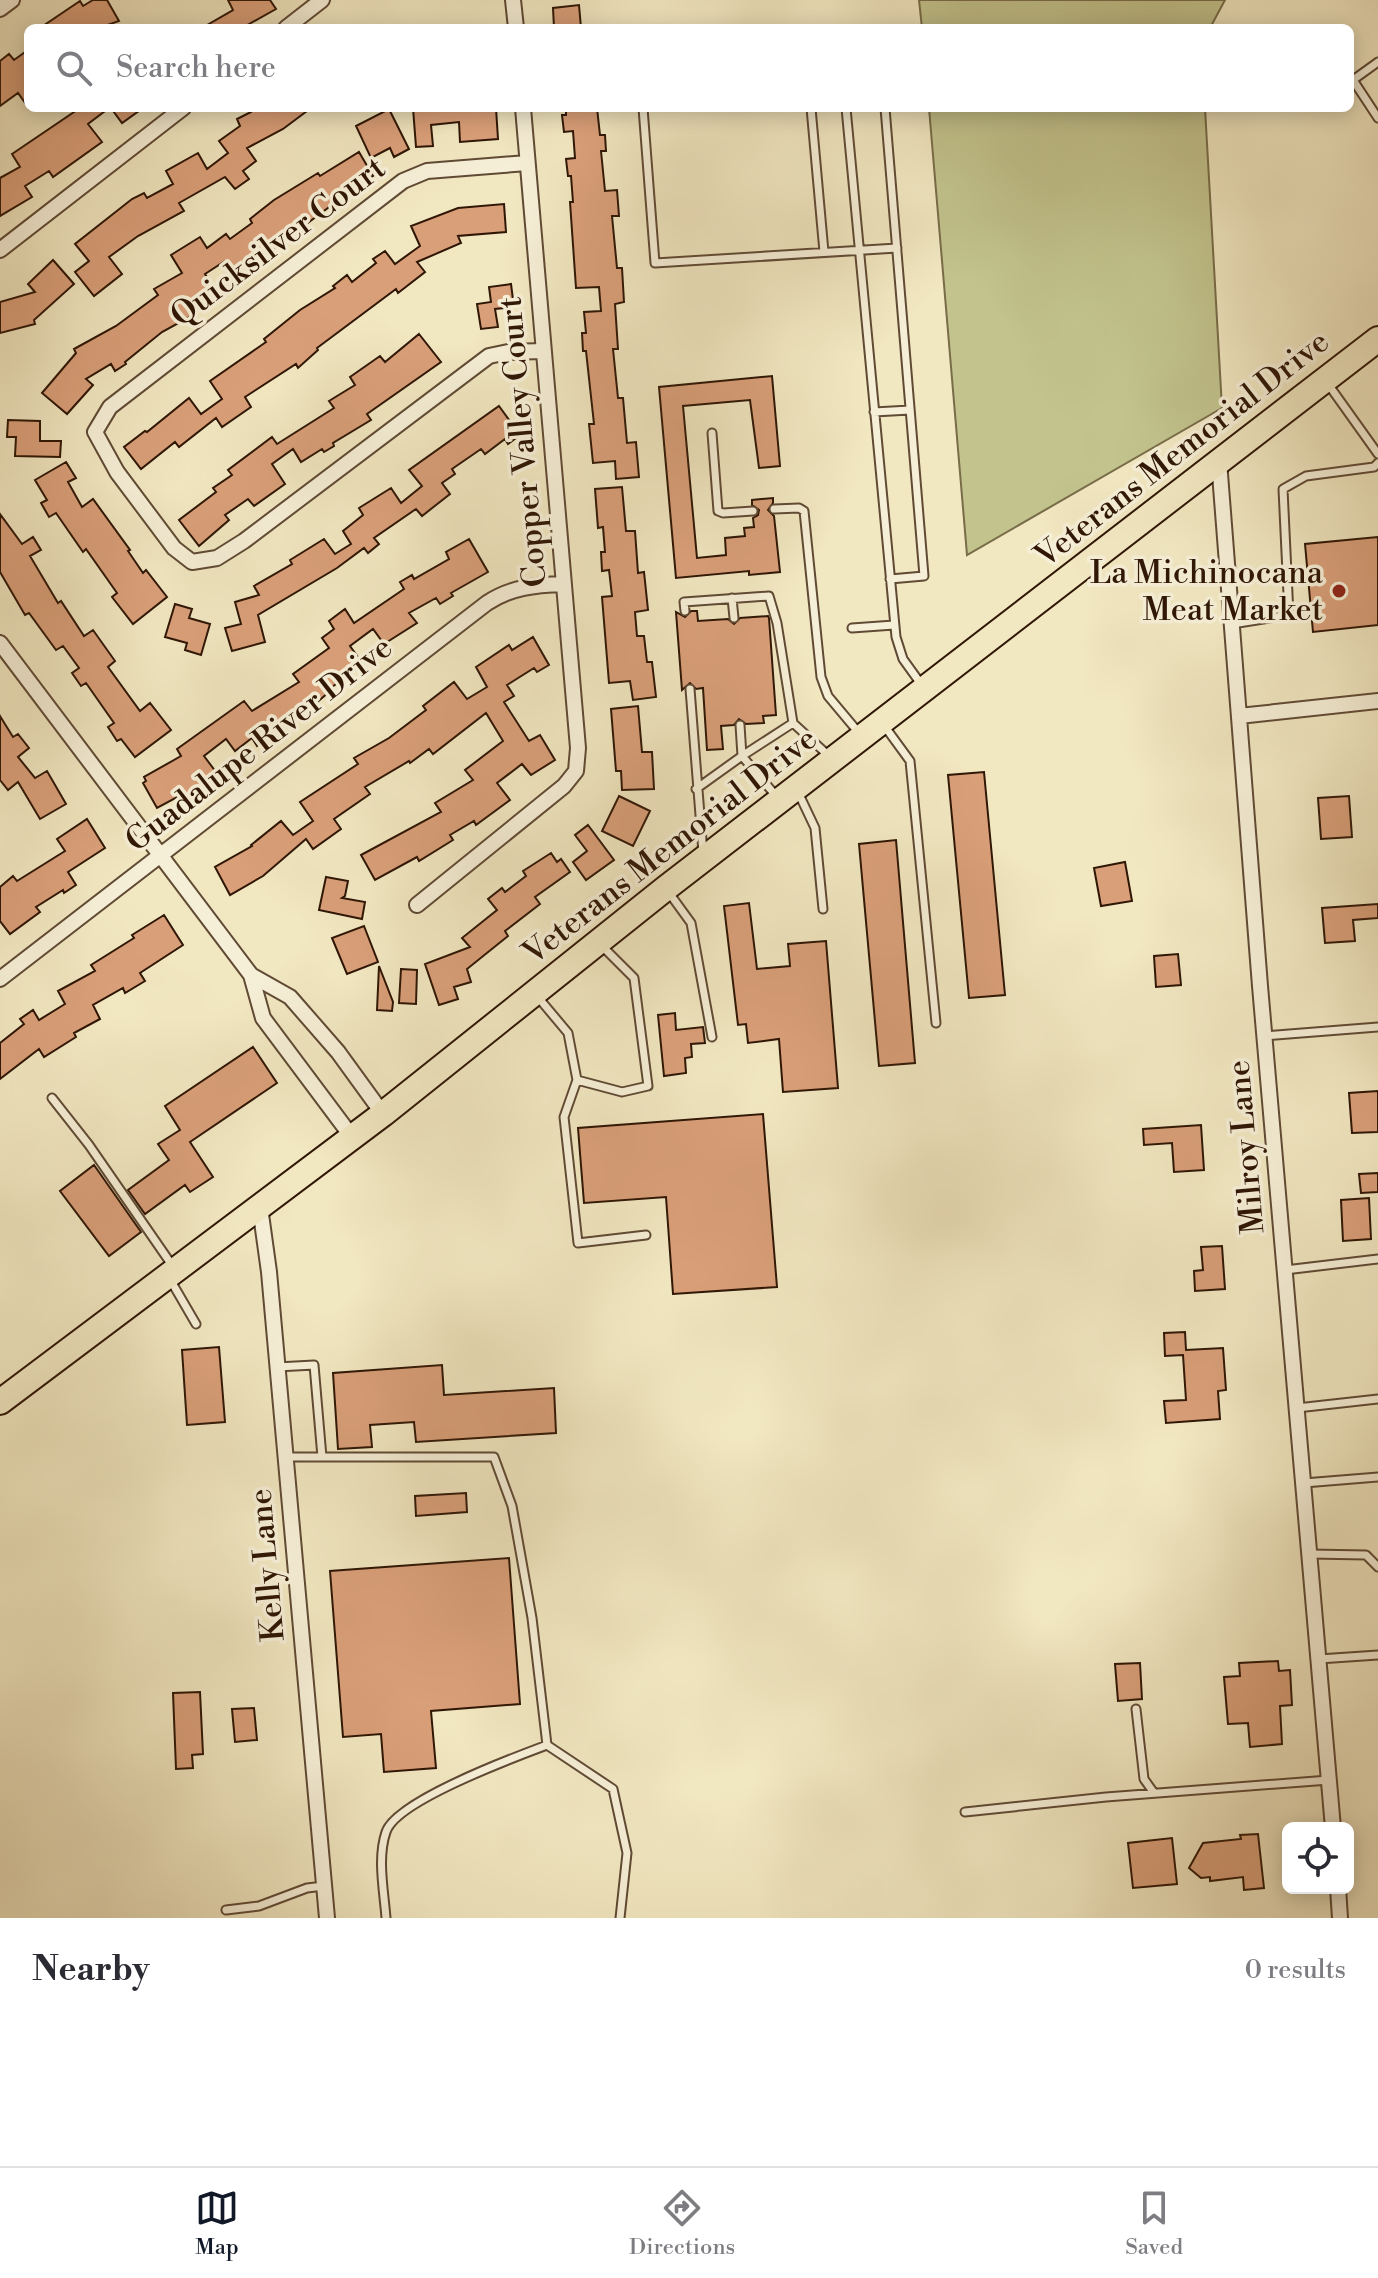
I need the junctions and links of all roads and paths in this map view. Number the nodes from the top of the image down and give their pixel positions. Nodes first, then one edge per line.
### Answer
1 (12, 0) edge
2 (322, 0) edge
3 (513, 0) edge
4 (0, 9) edge
5 (291, 24) edge
6 (516, 24) edge
7 (1378, 62) edge
8 (1354, 79) edge
9 (1354, 82) edge
10 (178, 112) edge
11 (523, 112) edge
12 (643, 112) edge
13 (811, 112) edge
14 (846, 112) edge
15 (885, 112) edge
16 (1378, 118) edge
17 (527, 163) junction
18 (897, 248) junction
19 (859, 249) junction
20 (0, 250) edge
21 (824, 252) junction
22 (1378, 339) edge
23 (543, 351) junction
24 (1324, 380) junction
25 (910, 410) junction
26 (874, 412) junction
27 (712, 433) dead end
28 (1378, 454) edge
29 (1219, 461) junction
30 (1378, 463) edge
31 (774, 509) dead end
32 (753, 511) dead end
33 (890, 579) junction
34 (564, 584) junction
35 (732, 598) junction
36 (685, 611) dead end
37 (734, 618) dead end
38 (1232, 624) junction
39 (894, 625) junction
40 (852, 628) dead end
41 (0, 643) edge
42 (690, 689) dead end
43 (925, 689) junction
44 (1378, 701) edge
45 (1239, 716) junction
46 (793, 723) junction
47 (740, 725) dead end
48 (872, 730) junction
49 (742, 756) junction
50 (833, 760) junction
51 (696, 789) junction
52 (789, 794) junction
53 (162, 855) junction
54 (704, 859) junction
55 (666, 888) junction
56 (417, 905) dead end
57 (823, 909) dead end
58 (598, 942) junction
59 (251, 975) junction
60 (0, 979) edge
61 (533, 992) junction
62 (936, 1023) dead end
63 (1378, 1027) edge
64 (1265, 1036) junction
65 (712, 1037) dead end
66 (577, 1080) junction
67 (52, 1098) dead end
68 (383, 1114) junction
69 (352, 1137) junction
70 (260, 1207) junction
71 (646, 1235) dead end
72 (1378, 1259) edge
73 (1285, 1270) junction
74 (172, 1273) junction
75 (196, 1324) dead end
76 (277, 1367) junction
77 (1378, 1399) edge
78 (0, 1402) edge
79 (1297, 1408) junction
80 (285, 1457) junction
81 (322, 1457) junction
82 (1378, 1477) edge
83 (1304, 1483) junction
84 (1310, 1554) junction
85 (1378, 1567) edge
86 (1378, 1655) edge
87 (1319, 1659) junction
88 (1136, 1709) dead end
89 (547, 1745) junction
90 (1329, 1780) junction
91 (1154, 1793) junction
92 (965, 1812) dead end
93 (1332, 1822) edge
94 (324, 1886) junction
95 (1338, 1894) edge
96 (226, 1910) dead end
97 (327, 1918) edge
98 (386, 1918) edge
99 (620, 1918) edge
100 (1340, 1918) edge

1 - 4 street
2 - 5 street
3 - 6 street
7 - 8 lane
9 - 16 lane
10 - 20 street
11 - 17 street, Copper Valley Court
12 - 21 lane
13 - 21 lane
14 - 19 lane
15 - 18 lane
17 - 23 street, Copper Valley Court
17 - 23 street, Quicksilver Court
18 - 19 lane
18 - 25 lane
19 - 21 lane
19 - 26 lane
22 - 24 main road, Veterans Memorial Drive
23 - 34 street, Copper Valley Court
24 - 28 lane
24 - 29 main road, Veterans Memorial Drive
25 - 26 lane
25 - 33 lane
26 - 33 lane
27 - 32 lane
29 - 38 street, Milroy Lane
29 - 43 main road, Veterans Memorial Drive
30 - 38 lane
31 - 48 lane
33 - 39 lane
34 - 53 street, Guadalupe River Drive
34 - 56 street, Copper Valley Court
35 - 36 lane
35 - 37 lane
35 - 46 lane
38 - 45 street, Milroy Lane
39 - 40 lane
39 - 43 lane
41 - 53 street
42 - 51 lane
43 - 48 main road, Veterans Memorial Drive
44 - 45 street
45 - 64 street, Milroy Lane
46 - 49 lane
46 - 50 lane
47 - 49 lane
48 - 50 main road, Veterans Memorial Drive
48 - 62 lane
49 - 51 lane
49 - 52 lane
50 - 52 main road, Veterans Memorial Drive
51 - 54 lane
52 - 54 main road, Veterans Memorial Drive
52 - 57 lane
53 - 59 street
53 - 60 street, Guadalupe River Drive
54 - 55 main road, Veterans Memorial Drive
55 - 58 main road, Veterans Memorial Drive
55 - 65 lane
58 - 61 main road, Veterans Memorial Drive
58 - 66 lane
59 - 68 street
59 - 69 street
61 - 66 lane
61 - 68 main road, Veterans Memorial Drive
63 - 64 lane
64 - 73 street, Milroy Lane
66 - 71 lane
67 - 74 lane
68 - 69 main road, Veterans Memorial Drive
69 - 70 main road, Veterans Memorial Drive
70 - 74 main road, Veterans Memorial Drive
70 - 76 street, Kelly Lane
72 - 73 lane
73 - 79 street, Milroy Lane
74 - 75 lane
74 - 78 main road, Veterans Memorial Drive
76 - 80 street, Kelly Lane
76 - 81 lane
77 - 79 lane
79 - 83 street, Milroy Lane
80 - 81 lane
80 - 94 street, Kelly Lane
81 - 89 lane
82 - 83 lane
83 - 84 street, Milroy Lane
84 - 85 lane
84 - 87 street, Milroy Lane
86 - 87 lane
87 - 90 street, Milroy Lane
88 - 91 lane
89 - 98 lane
89 - 99 lane
90 - 91 lane
90 - 93 street, Milroy Lane
91 - 92 lane
94 - 96 lane
94 - 97 street, Kelly Lane
95 - 100 street

